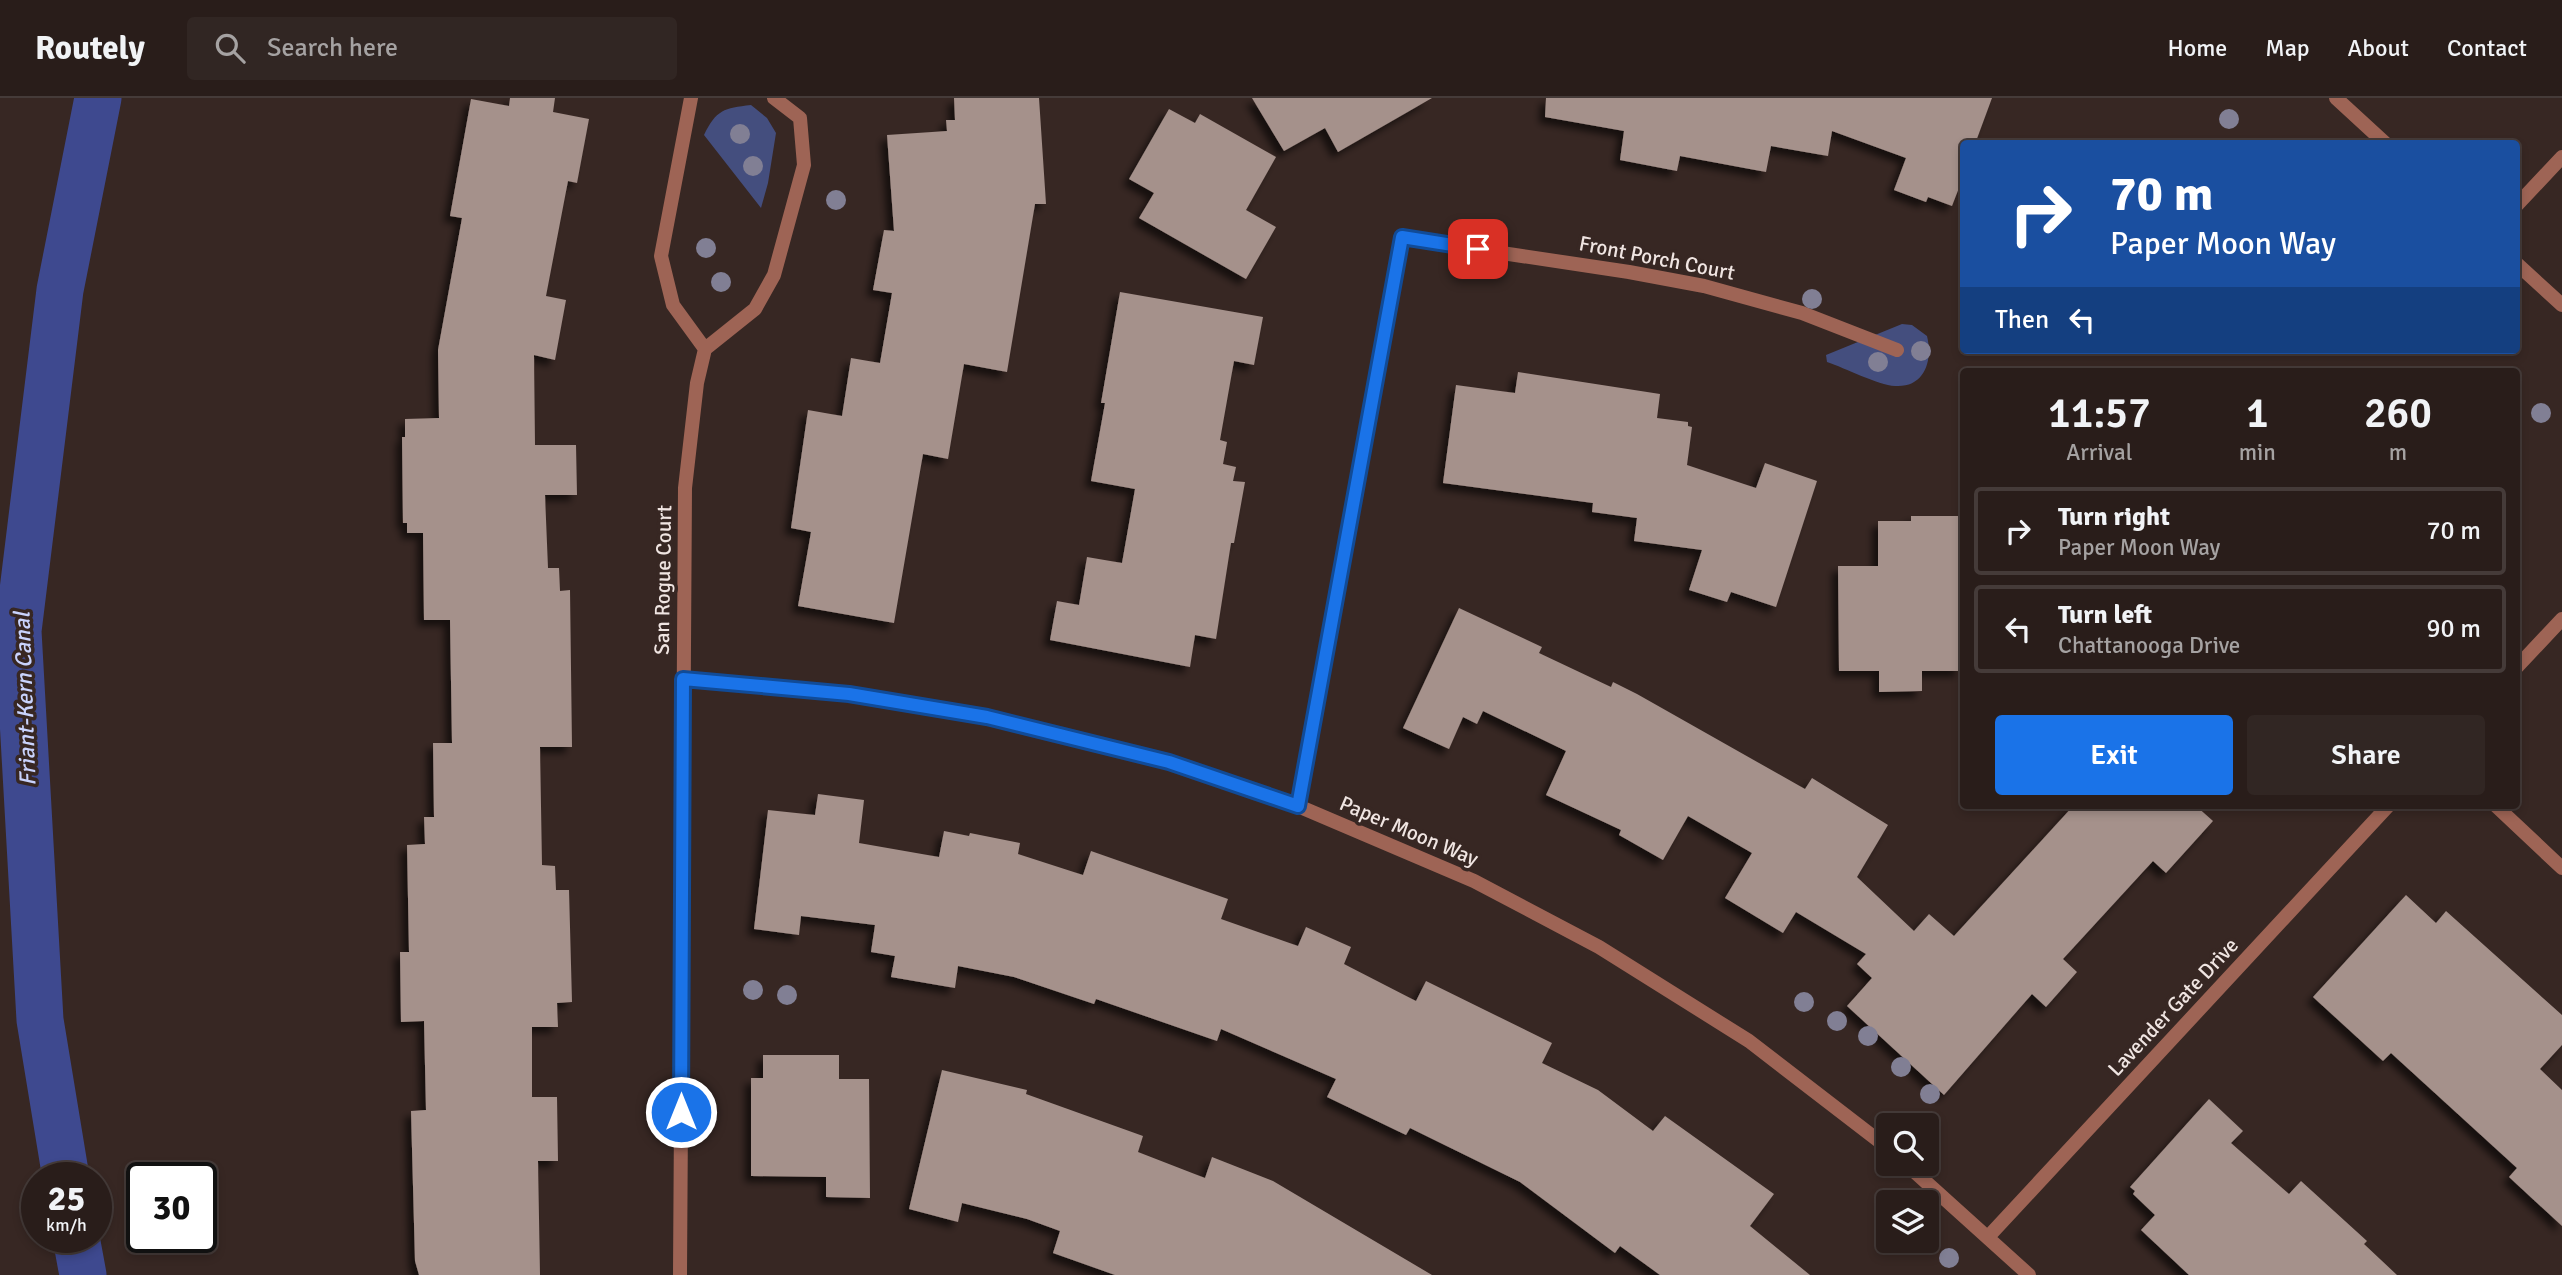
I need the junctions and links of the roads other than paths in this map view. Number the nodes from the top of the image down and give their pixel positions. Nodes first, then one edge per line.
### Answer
1 (691, 98) edge
2 (774, 98) edge
3 (2336, 98) edge
4 (2382, 140) edge
5 (2562, 157) edge
6 (2520, 202) edge
7 (2520, 267) edge
8 (2562, 305) edge
9 (705, 349) junction
10 (1897, 350) dead end
11 (2562, 619) edge
12 (2520, 664) edge
13 (683, 679) junction
14 (1298, 806) junction
15 (2385, 809) edge
16 (2499, 809) edge
17 (2562, 868) edge
18 (1876, 1139) edge
19 (1919, 1176) edge
20 (1988, 1237) junction
21 (680, 1275) edge
22 (2029, 1275) edge

1 - 9 street
2 - 9 street
3 - 4 street
5 - 6 street
7 - 8 street
9 - 13 street, San Rogue Court
10 - 14 street, Front Porch Court
11 - 12 street
13 - 14 street, Paper Moon Way
13 - 21 street, San Rogue Court
14 - 18 street, Paper Moon Way
15 - 20 street, Lavender Gate Drive
16 - 17 street
19 - 20 street
20 - 22 street

